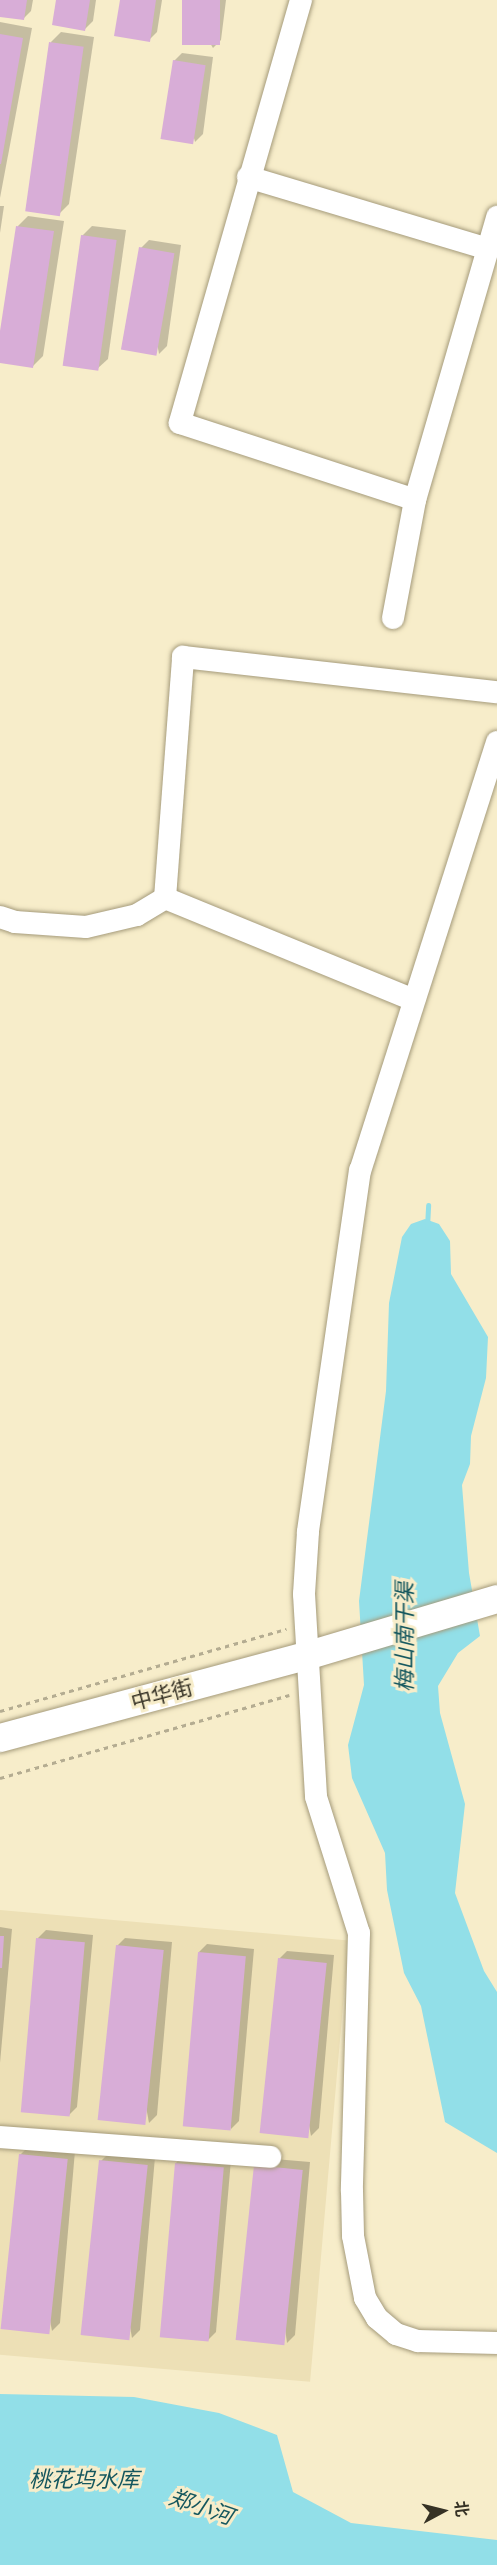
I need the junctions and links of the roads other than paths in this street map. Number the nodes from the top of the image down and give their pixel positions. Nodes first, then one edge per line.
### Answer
1 (301, 0) edge
2 (248, 177) junction
3 (497, 217) edge
4 (488, 249) junction
5 (415, 500) junction
6 (393, 618) dead end
7 (497, 692) edge
8 (497, 742) edge
9 (165, 898) junction
10 (0, 917) edge
11 (414, 1000) junction
12 (497, 1599) edge
13 (315, 1654) junction
14 (0, 1738) edge
15 (0, 2137) edge
16 (270, 2157) dead end
17 (497, 2343) edge

1 - 2 street
2 - 4 street
2 - 5 street
3 - 4 street
4 - 5 street
5 - 6 street
7 - 9 street
8 - 11 street
9 - 10 street
9 - 11 street
11 - 13 street
12 - 13 main road, 中华街
13 - 14 main road, 中华街
13 - 17 street
15 - 16 street

